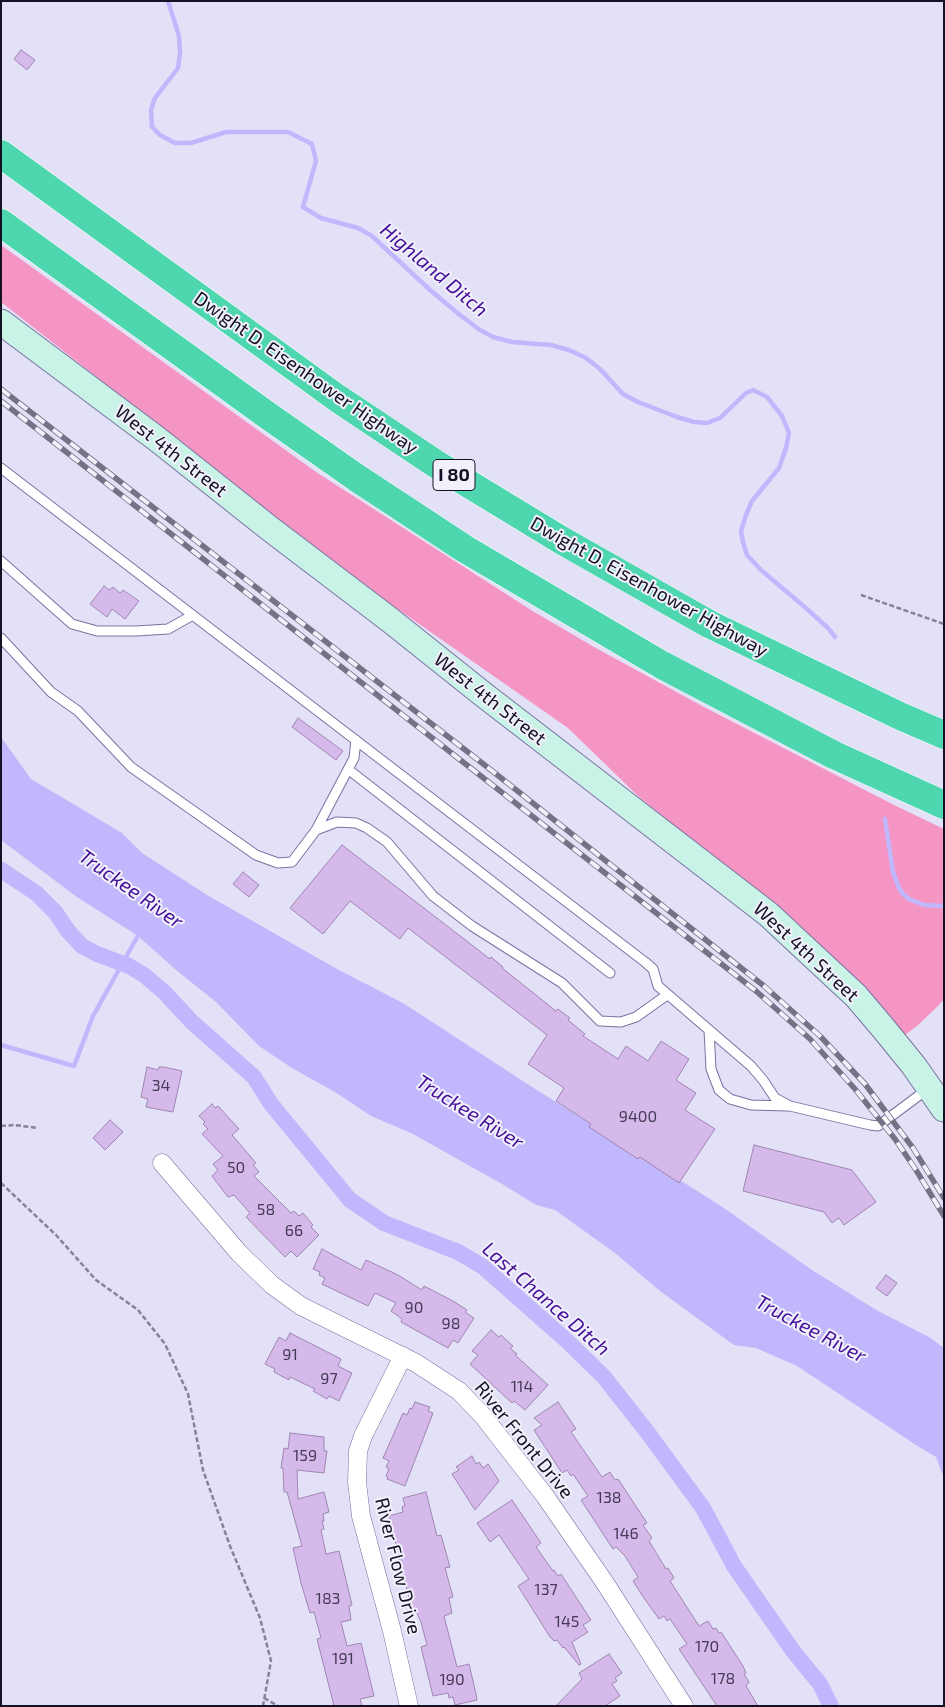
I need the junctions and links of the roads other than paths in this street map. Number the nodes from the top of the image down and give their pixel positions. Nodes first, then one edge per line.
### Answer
1 (1, 154) edge
2 (1, 223) edge
3 (2, 322) edge
4 (1, 468) edge
5 (1, 561) edge
6 (193, 615) junction
7 (1, 638) edge
8 (944, 735) edge
9 (356, 740) junction
10 (349, 770) junction
11 (944, 805) edge
12 (316, 830) junction
13 (610, 973) dead end
14 (667, 995) junction
15 (709, 1030) junction
16 (929, 1088) junction
17 (790, 1106) junction
18 (944, 1109) edge
19 (162, 1163) dead end
20 (404, 1356) junction
21 (409, 1706) edge
22 (684, 1706) edge

1 - 8 highway, Dwight D. Eisenhower Highway / I 80
2 - 11 highway
3 - 16 main road, West 4th Street
4 - 6 lane
5 - 6 lane
6 - 9 lane
7 - 12 lane
9 - 10 lane
9 - 14 lane
10 - 12 lane
10 - 13 lane
12 - 14 lane
14 - 15 lane
15 - 17 lane
15 - 17 lane
16 - 17 lane
16 - 18 main road, West 4th Street
19 - 20 street, River Front Drive
20 - 21 street, River Flow Drive
20 - 22 street, River Front Drive

